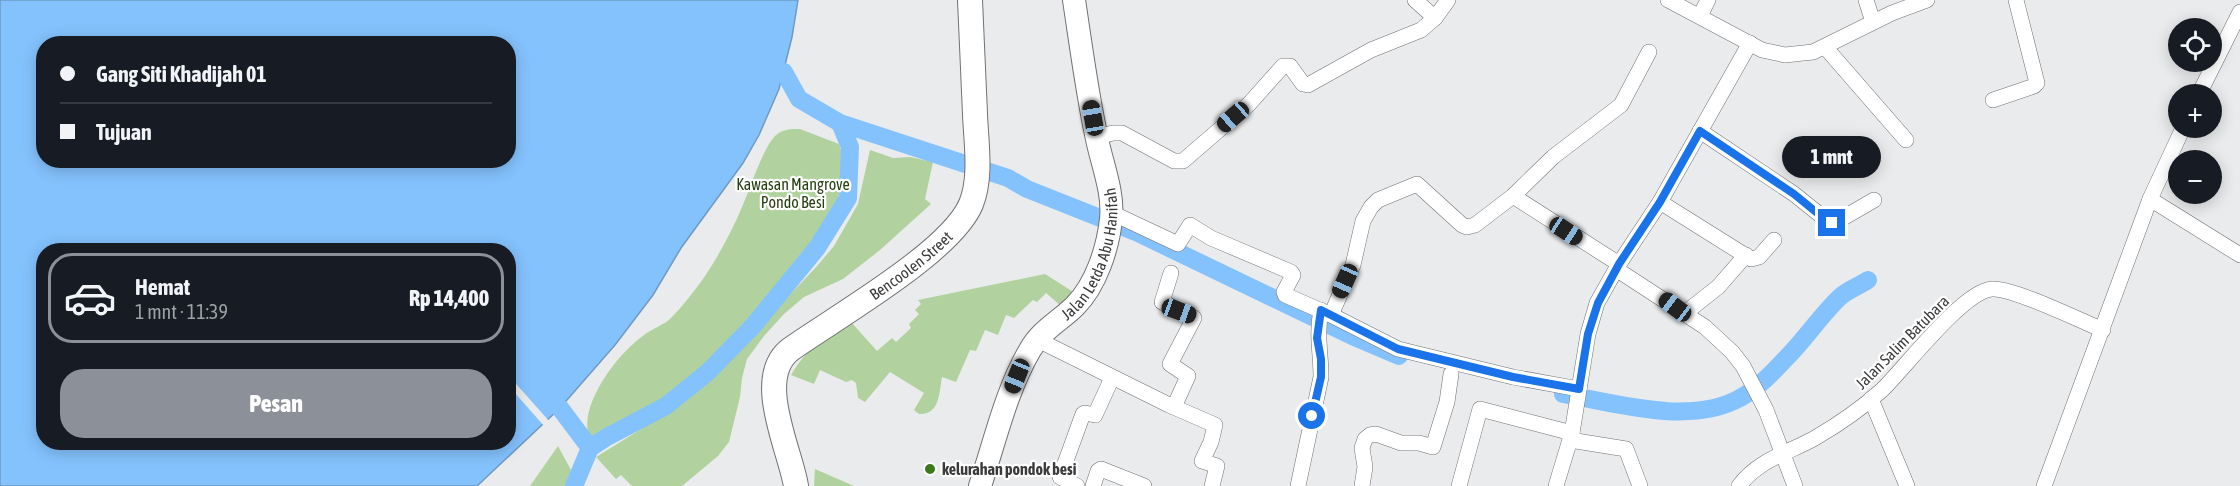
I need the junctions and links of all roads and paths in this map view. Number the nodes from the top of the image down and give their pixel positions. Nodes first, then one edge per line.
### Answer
1 (970, 0) edge
2 (1074, 0) edge
3 (1415, 0) edge
4 (1448, 0) edge
5 (1668, 0) edge
6 (1708, 0) edge
7 (1866, 0) edge
8 (1927, 0) edge
9 (2016, 0) edge
10 (2240, 12) edge
11 (1700, 16) junction
12 (1435, 18) junction
13 (1873, 22) junction
14 (1750, 44) junction
15 (1825, 47) junction
16 (1649, 52) dead end
17 (2204, 84) edge
18 (1993, 100) dead end
19 (1700, 131) junction
20 (1097, 137) junction
21 (2178, 138) edge
22 (1906, 140) dead end
23 (1512, 196) junction
24 (2150, 199) junction
25 (1874, 200) dead end
26 (1660, 202) junction
27 (1111, 220) junction
28 (1774, 240) dead end
29 (1746, 255) junction
30 (2240, 255) edge
31 (1618, 266) junction
32 (1171, 273) dead end
33 (1324, 312) junction
34 (1685, 313) junction
35 (2103, 330) junction
36 (1036, 339) junction
37 (1452, 374) dead end
38 (1112, 378) junction
39 (1578, 393) junction
40 (1871, 399) junction
41 (1174, 407) junction
42 (1573, 439) junction
43 (1783, 453) junction
44 (796, 486) edge
45 (980, 486) edge
46 (1077, 486) edge
47 (1093, 486) edge
48 (1144, 486) edge
49 (1212, 486) edge
50 (1298, 486) edge
51 (1362, 486) edge
52 (1459, 486) edge
53 (1556, 486) edge
54 (1640, 486) edge
55 (1739, 486) edge
56 (1795, 486) edge
57 (1906, 486) edge
58 (2044, 486) edge

1 - 44 main road, Bencoolen Street
2 - 20 street, Jalan Letda Abu Hanifah
3 - 12 street
4 - 12 street
5 - 11 street
6 - 11 street
7 - 13 street
8 - 13 street
9 - 18 street
10 - 17 street
11 - 14 street
12 - 20 street
13 - 15 street
14 - 15 street
14 - 19 street
15 - 22 street
16 - 23 street
19 - 25 street
19 - 26 street
20 - 27 street, Jalan Letda Abu Hanifah
21 - 24 street
23 - 31 street
23 - 33 street
24 - 30 street
24 - 35 street
26 - 29 street
26 - 31 street
27 - 33 street
27 - 36 street, Jalan Letda Abu Hanifah
28 - 29 street
29 - 34 street
31 - 34 street
31 - 39 street
32 - 41 street
33 - 39 street
33 - 50 street
34 - 43 street
35 - 40 street, Jalan Salim Batubara
35 - 58 street
36 - 38 street
36 - 45 street, Jalan Letda Abu Hanifah
37 - 51 street
38 - 41 street
38 - 46 street
39 - 42 street
40 - 43 street, Jalan Salim Batubara
40 - 57 street
41 - 49 street
42 - 52 street
42 - 53 street
42 - 54 street
43 - 55 street, Jalan Salim Batubara
43 - 56 street
47 - 48 street

